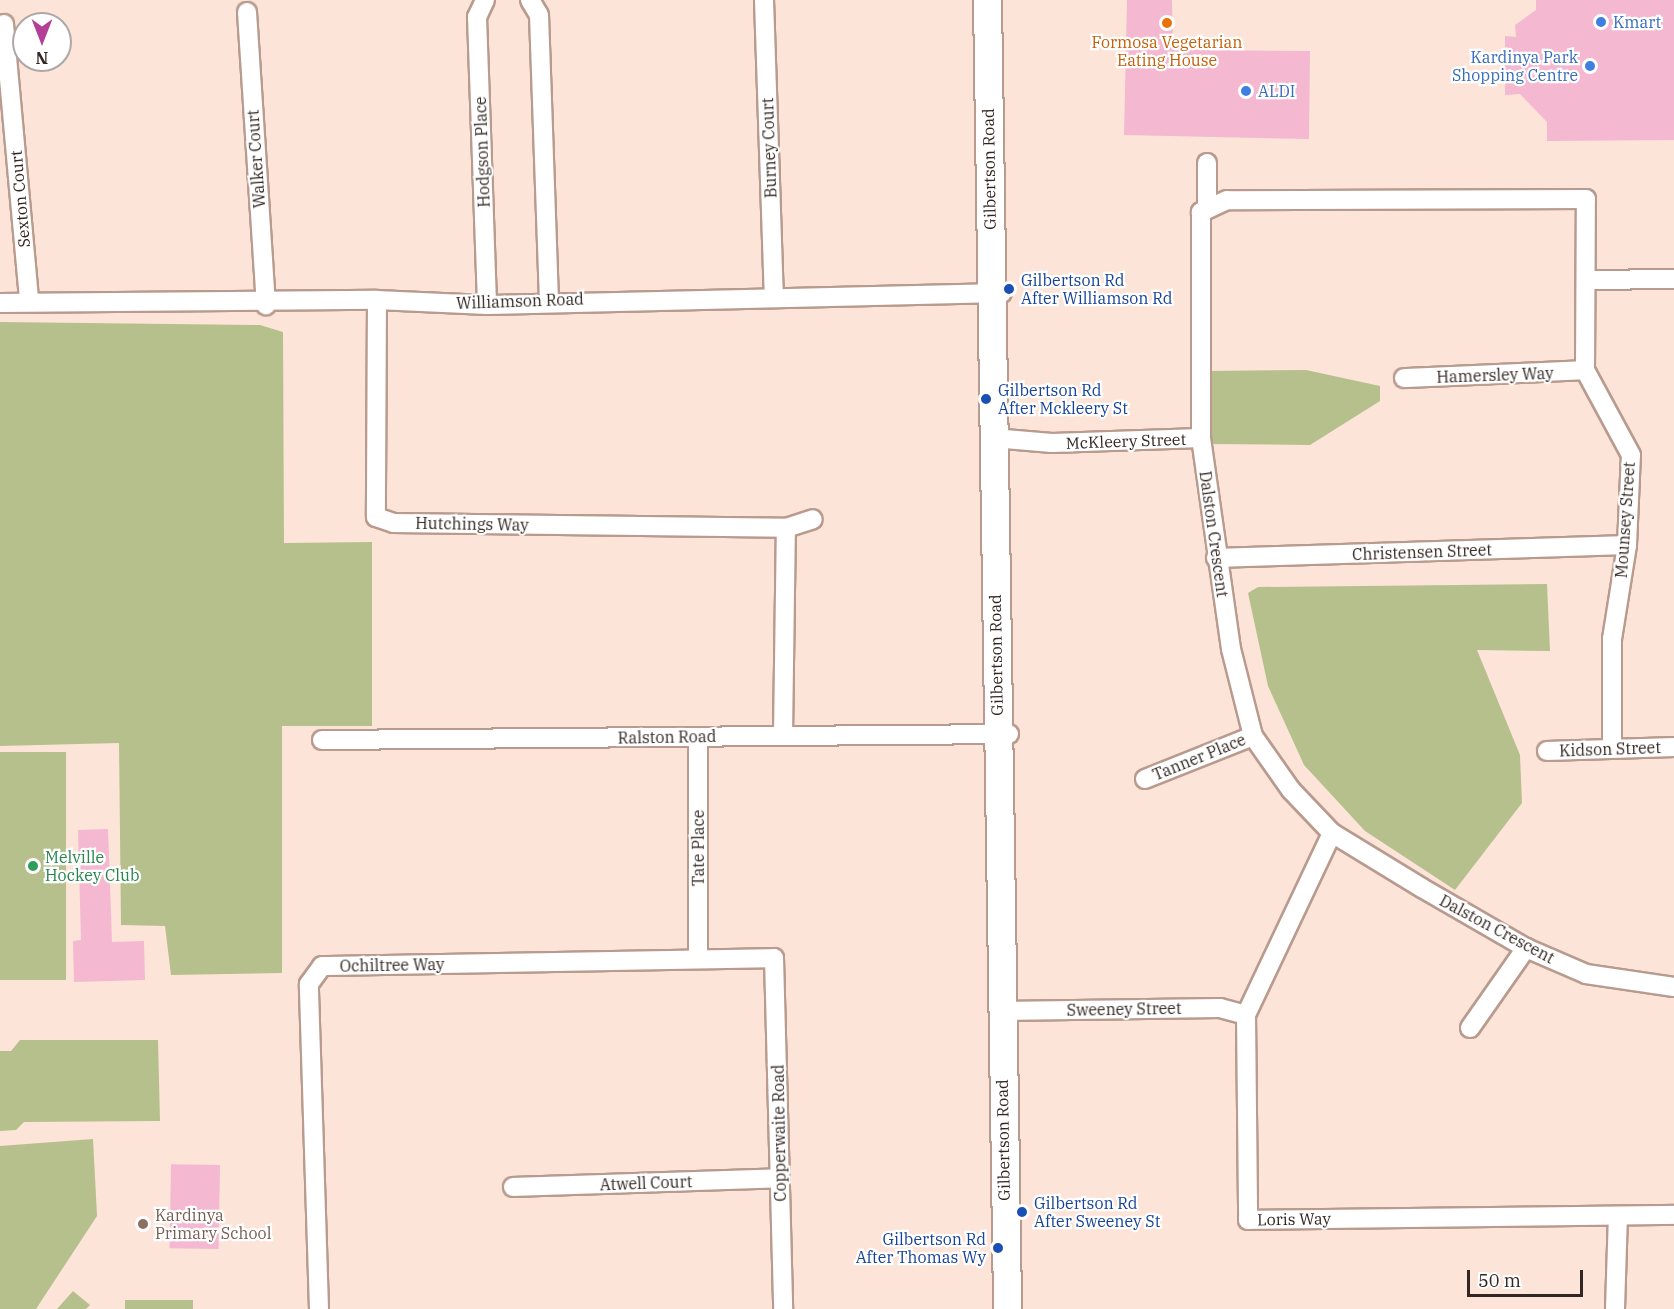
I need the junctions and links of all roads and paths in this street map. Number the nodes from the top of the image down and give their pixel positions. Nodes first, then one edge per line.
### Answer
1 (485, 0) edge
2 (530, 0) edge
3 (764, 0) edge
4 (987, 0) edge
5 (1000, 0) edge
6 (247, 12) dead end
7 (4, 24) dead end
8 (1207, 163) dead end
9 (1207, 209) junction
10 (1674, 279) edge
11 (1590, 280) junction
12 (998, 293) junction
13 (774, 297) junction
14 (377, 300) junction
15 (549, 300) junction
16 (29, 301) junction
17 (0, 303) edge
18 (266, 305) junction
19 (487, 305) junction
20 (1585, 370) junction
21 (1404, 378) dead end
22 (1201, 438) junction
23 (999, 443) junction
24 (813, 519) dead end
25 (786, 528) junction
26 (1627, 544) junction
27 (1216, 558) junction
28 (1004, 734) junction
29 (783, 735) junction
30 (1253, 736) junction
31 (698, 737) junction
32 (322, 740) dead end
33 (1612, 745) junction
34 (1674, 747) edge
35 (1547, 751) dead end
36 (1145, 779) dead end
37 (1332, 833) junction
38 (1526, 948) junction
39 (698, 958) junction
40 (774, 958) joint
41 (1674, 987) edge
42 (1007, 1010) junction
43 (1246, 1015) junction
44 (1470, 1028) dead end
45 (780, 1178) junction
46 (513, 1187) dead end
47 (1674, 1215) edge
48 (1618, 1216) junction
49 (319, 1309) edge
50 (783, 1309) edge
51 (1007, 1309) edge
52 (1018, 1309) edge
53 (1615, 1309) edge

1 - 19 street, Hodgson Place
2 - 15 street
3 - 13 street, Burney Court
4 - 12 street, Gilbertson Road
5 - 12 street, Gilbertson Road
6 - 18 street, Walker Court
7 - 16 street, Sexton Court
8 - 9 street
9 - 11 street
9 - 22 street, Dalston Crescent
10 - 11 street
11 - 20 street
12 - 13 street, Williamson Road
12 - 23 street, Gilbertson Road
13 - 15 street, Williamson Road
14 - 18 street, Williamson Road
14 - 19 street, Williamson Road
14 - 25 street, Hutchings Way
15 - 19 street, Williamson Road
16 - 17 street, Williamson Road
16 - 18 street, Williamson Road
20 - 21 street, Hamersley Way
20 - 26 street, Mounsey Street
22 - 23 street, McKleery Street
22 - 27 street, Dalston Crescent
23 - 28 street, Gilbertson Road
24 - 25 street, Hutchings Way
25 - 29 street
26 - 27 street, Christensen Street
26 - 33 street, Mounsey Street
27 - 30 street, Dalston Crescent
28 - 29 street, Ralston Road
28 - 42 street, Gilbertson Road
29 - 31 street, Ralston Road
30 - 36 street, Tanner Place
30 - 37 street, Dalston Crescent
31 - 32 street, Ralston Road
31 - 39 street, Tate Place
33 - 34 street, Kidson Street
33 - 35 street, Kidson Street
37 - 38 street, Dalston Crescent
37 - 43 street, Loris Way
38 - 41 street, Dalston Crescent
38 - 44 street
39 - 40 street, Ochiltree Way
39 - 49 street, Ochiltree Way
40 - 45 street, Copperwaite Road
42 - 43 street, Sweeney Street
42 - 51 street, Gilbertson Road
42 - 52 street, Gilbertson Road
43 - 48 street, Loris Way
45 - 46 street, Atwell Court
45 - 50 street, Copperwaite Road
47 - 48 street, Loris Way
48 - 53 street

